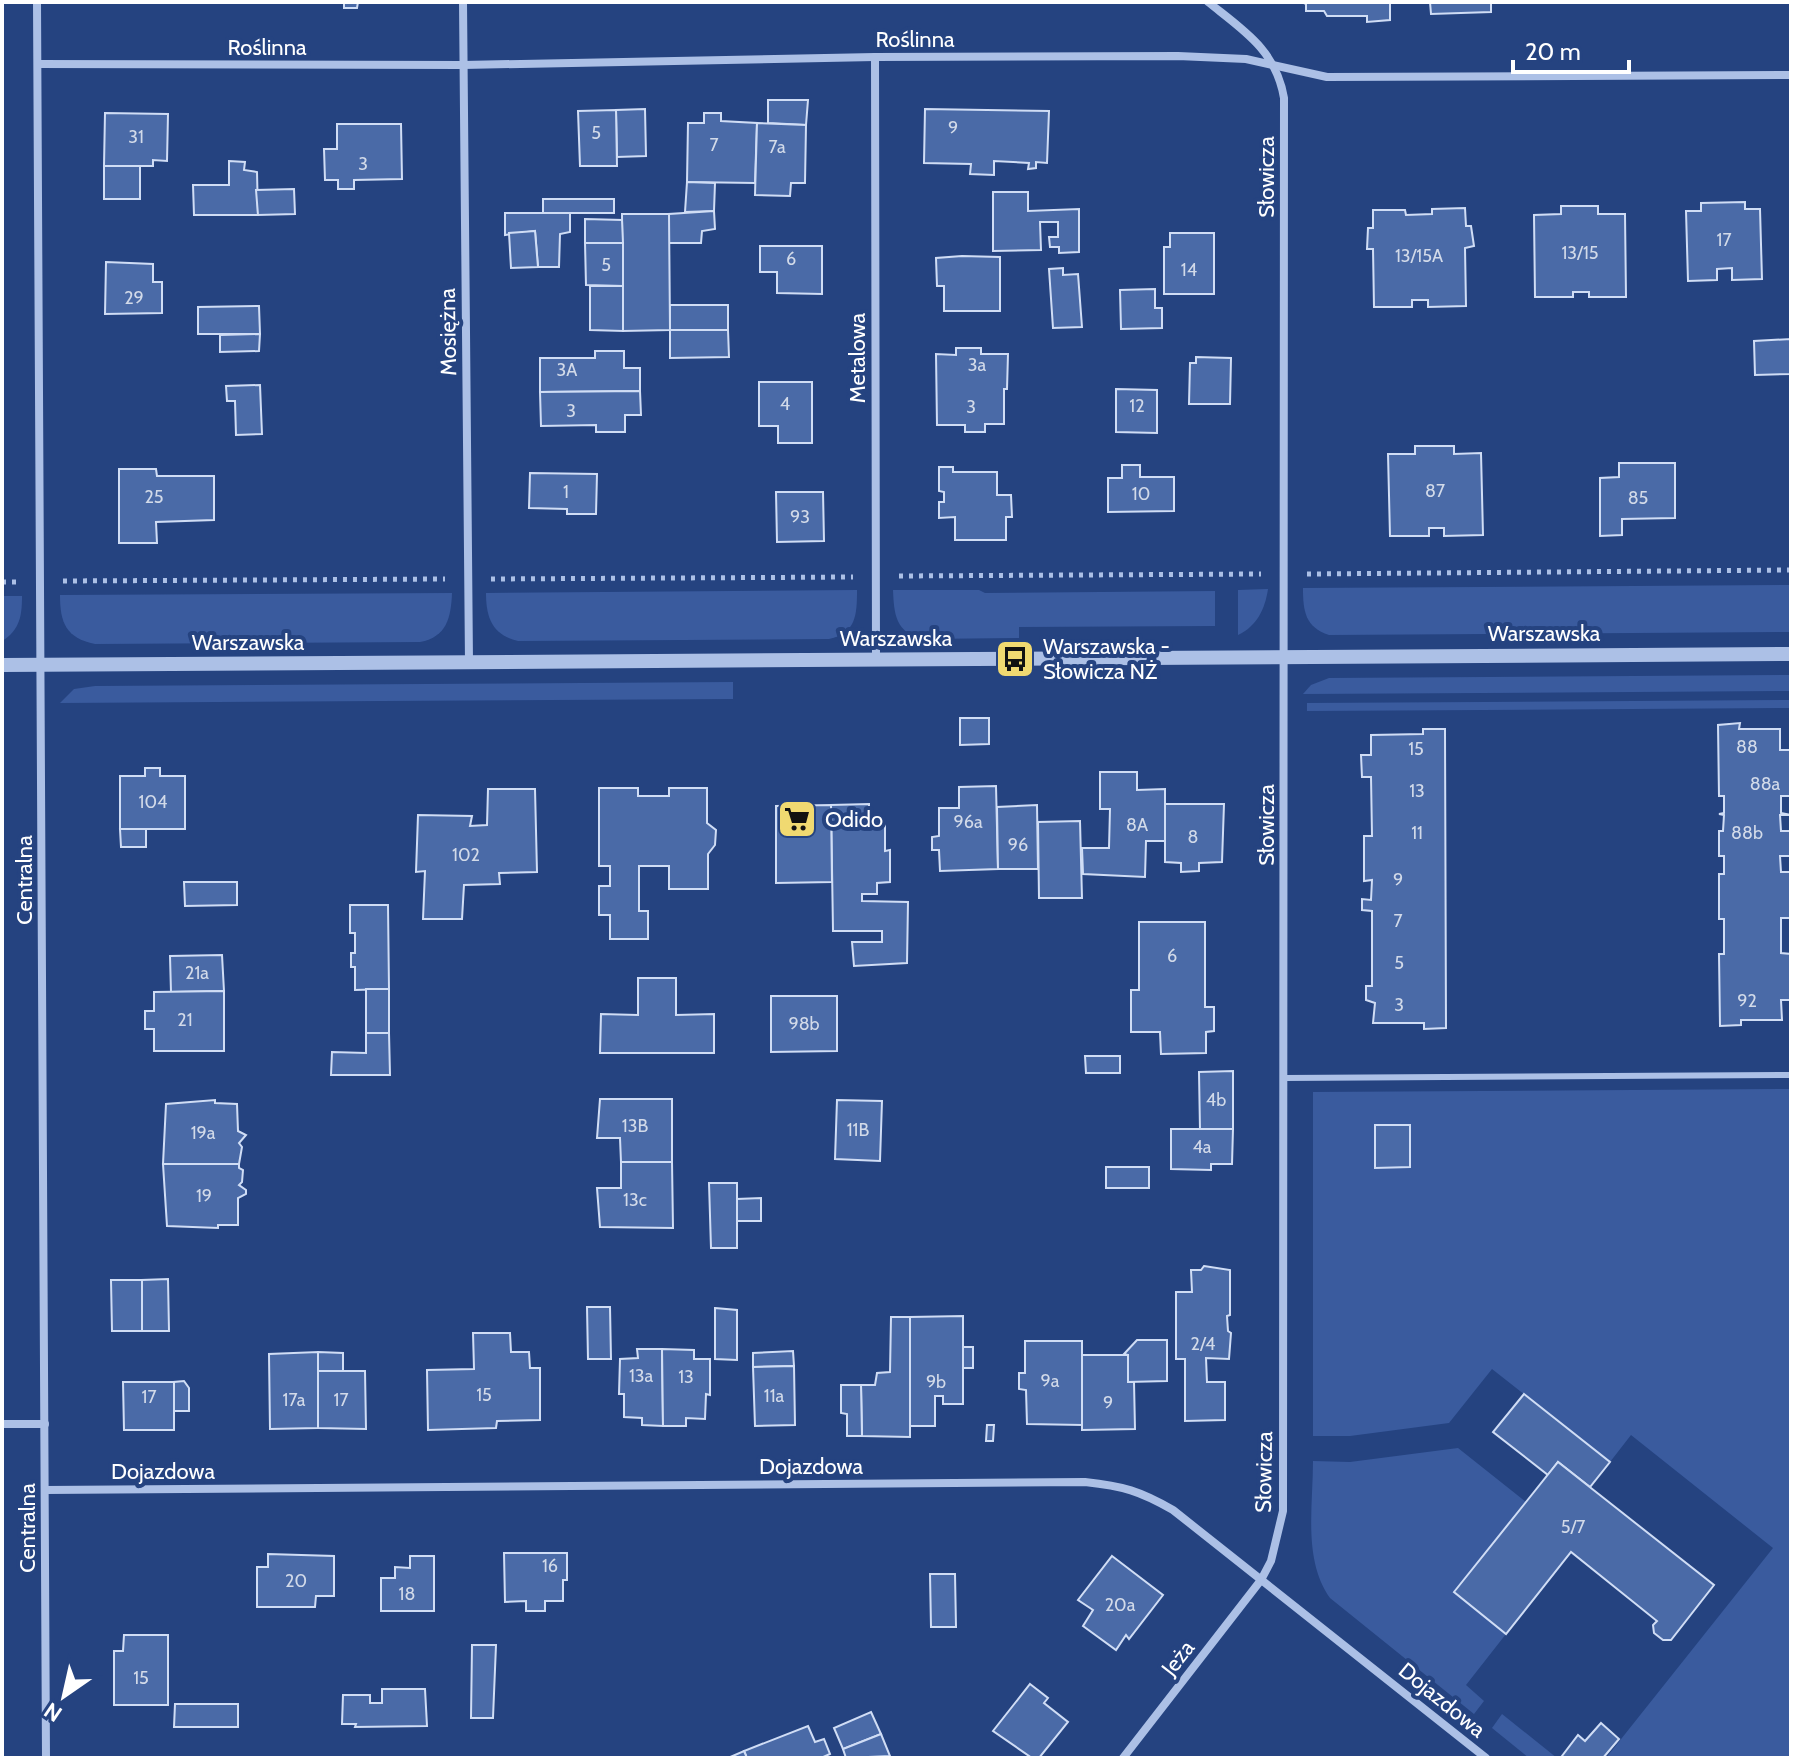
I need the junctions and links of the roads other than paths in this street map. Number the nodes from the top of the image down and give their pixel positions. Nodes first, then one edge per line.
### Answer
1 (37, 2) edge
2 (463, 2) edge
3 (1208, 2) edge
4 (875, 57) junction
5 (38, 64) junction
6 (463, 65) junction
7 (1275, 66) junction
8 (1791, 75) edge
9 (1791, 654) edge
10 (1285, 657) junction
11 (876, 660) junction
12 (469, 662) junction
13 (2, 665) edge
14 (41, 665) junction
15 (1791, 1075) edge
16 (1284, 1078) junction
17 (2, 1424) edge
18 (45, 1424) junction
19 (45, 1490) junction
20 (1261, 1580) junction
21 (46, 1758) edge
22 (1123, 1758) edge
23 (1486, 1758) edge

1 - 5 street, Centralna
2 - 6 street, Mosiężna
3 - 7 street
4 - 6 street, Roślinna
4 - 7 street, Roślinna
4 - 11 street, Metalowa
5 - 6 street, Roślinna
5 - 14 street, Centralna
6 - 12 street, Mosiężna
7 - 8 street, Roślinna
7 - 10 street, Słowicza
9 - 10 street, Warszawska
10 - 11 street, Warszawska
10 - 16 street, Słowicza
11 - 12 street, Warszawska
12 - 14 street, Warszawska
13 - 14 street, Warszawska
14 - 18 street, Centralna
15 - 16 lane
16 - 20 street, Słowicza
17 - 18 street
18 - 19 street, Centralna
19 - 20 street, Dojazdowa
19 - 21 street, Centralna
20 - 22 street, Jeża
20 - 23 street, Dojazdowa

